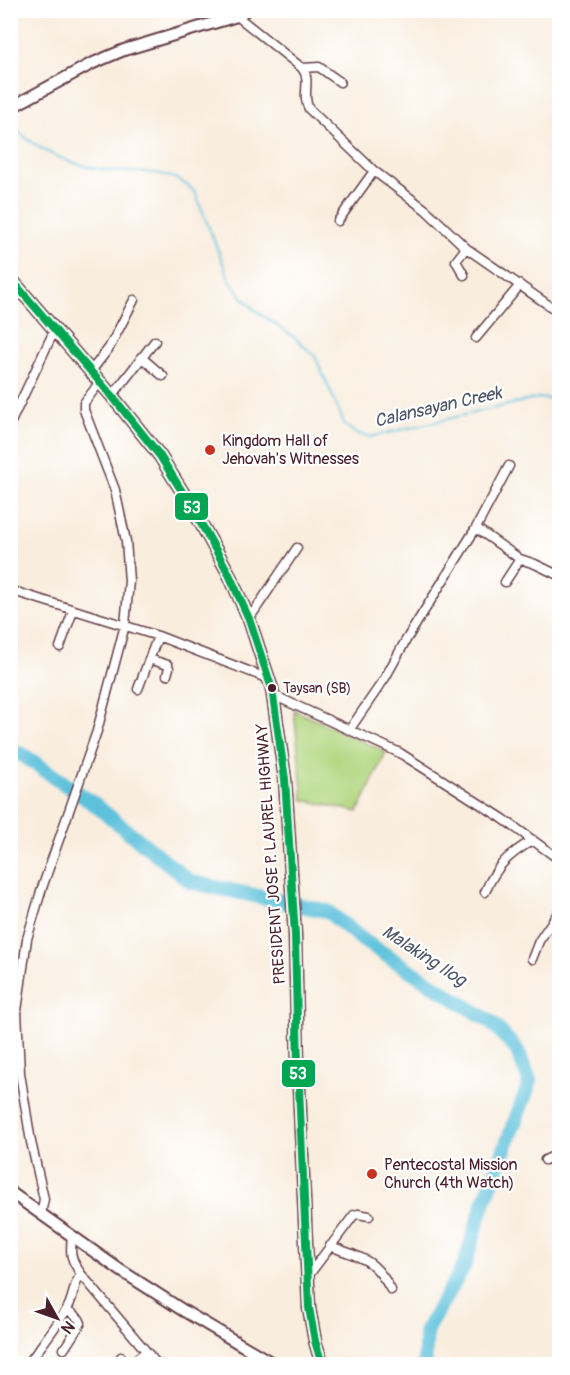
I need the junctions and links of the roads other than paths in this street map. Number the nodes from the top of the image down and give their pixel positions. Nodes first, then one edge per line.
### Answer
1 (241, 13) edge
2 (302, 68) junction
3 (340, 82) dead end
4 (12, 107) edge
5 (374, 171) junction
6 (338, 221) dead end
7 (466, 248) junction
8 (464, 275) dead end
9 (10, 278) edge
10 (520, 285) junction
11 (134, 300) dead end
12 (560, 313) edge
13 (54, 328) junction
14 (476, 338) dead end
15 (155, 341) dead end
16 (141, 357) junction
17 (91, 371) junction
18 (164, 376) dead end
19 (100, 382) junction
20 (112, 396) junction
21 (10, 424) edge
22 (509, 466) dead end
23 (476, 528) junction
24 (297, 548) dead end
25 (520, 559) junction
26 (560, 576) edge
27 (505, 582) dead end
28 (10, 590) edge
29 (73, 611) junction
30 (249, 619) junction
31 (125, 625) junction
32 (158, 636) junction
33 (60, 647) dead end
34 (149, 659) junction
35 (166, 675) dead end
36 (269, 679) junction
37 (138, 689) dead end
38 (273, 695) junction
39 (350, 729) junction
40 (533, 840) junction
41 (560, 860) edge
42 (485, 892) dead end
43 (560, 910) edge
44 (532, 959) dead end
45 (560, 1153) edge
46 (545, 1160) dead end
47 (10, 1192) edge
48 (41, 1214) junction
49 (369, 1216) dead end
50 (72, 1235) junction
51 (330, 1246) junction
52 (81, 1274) junction
53 (308, 1276) junction
54 (391, 1290) dead end
55 (67, 1309) junction
56 (64, 1349) dead end
57 (145, 1352) junction
58 (121, 1357) dead end
59 (28, 1365) edge
60 (157, 1365) edge
61 (274, 1365) edge
62 (322, 1365) edge

1 - 2 street
1 - 4 main road
2 - 3 street
2 - 5 street
5 - 6 street
5 - 7 street
7 - 8 street
7 - 10 street
9 - 13 highway, PRESIDENT JOSE P. LAUREL HIGHWAY
10 - 12 street
10 - 14 street
11 - 17 street
13 - 17 highway, PRESIDENT JOSE P. LAUREL HIGHWAY
13 - 21 street
15 - 16 street
16 - 18 street
16 - 20 street
17 - 19 highway, PRESIDENT JOSE P. LAUREL HIGHWAY
19 - 20 highway, PRESIDENT JOSE P. LAUREL HIGHWAY
19 - 31 street
20 - 30 highway, PRESIDENT JOSE P. LAUREL HIGHWAY
22 - 23 street
23 - 25 street
23 - 39 street
24 - 30 street
25 - 26 street
25 - 27 street
28 - 29 street
29 - 31 street
29 - 33 street
30 - 36 highway, PRESIDENT JOSE P. LAUREL HIGHWAY
31 - 32 street
31 - 48 street
32 - 34 street
32 - 36 street
34 - 35 street
34 - 37 street
36 - 38 highway, PRESIDENT JOSE P. LAUREL HIGHWAY
38 - 39 street
38 - 53 highway, PRESIDENT JOSE P. LAUREL HIGHWAY
39 - 40 street
40 - 41 street
40 - 42 street
43 - 44 street
45 - 46 street
47 - 48 main road
48 - 50 main road
49 - 51 street
50 - 52 street
50 - 61 main road
51 - 53 street
51 - 54 street
52 - 55 street
52 - 57 street
53 - 62 highway, PRESIDENT JOSE P. LAUREL HIGHWAY
55 - 56 street
55 - 59 street
57 - 58 street
57 - 60 street

